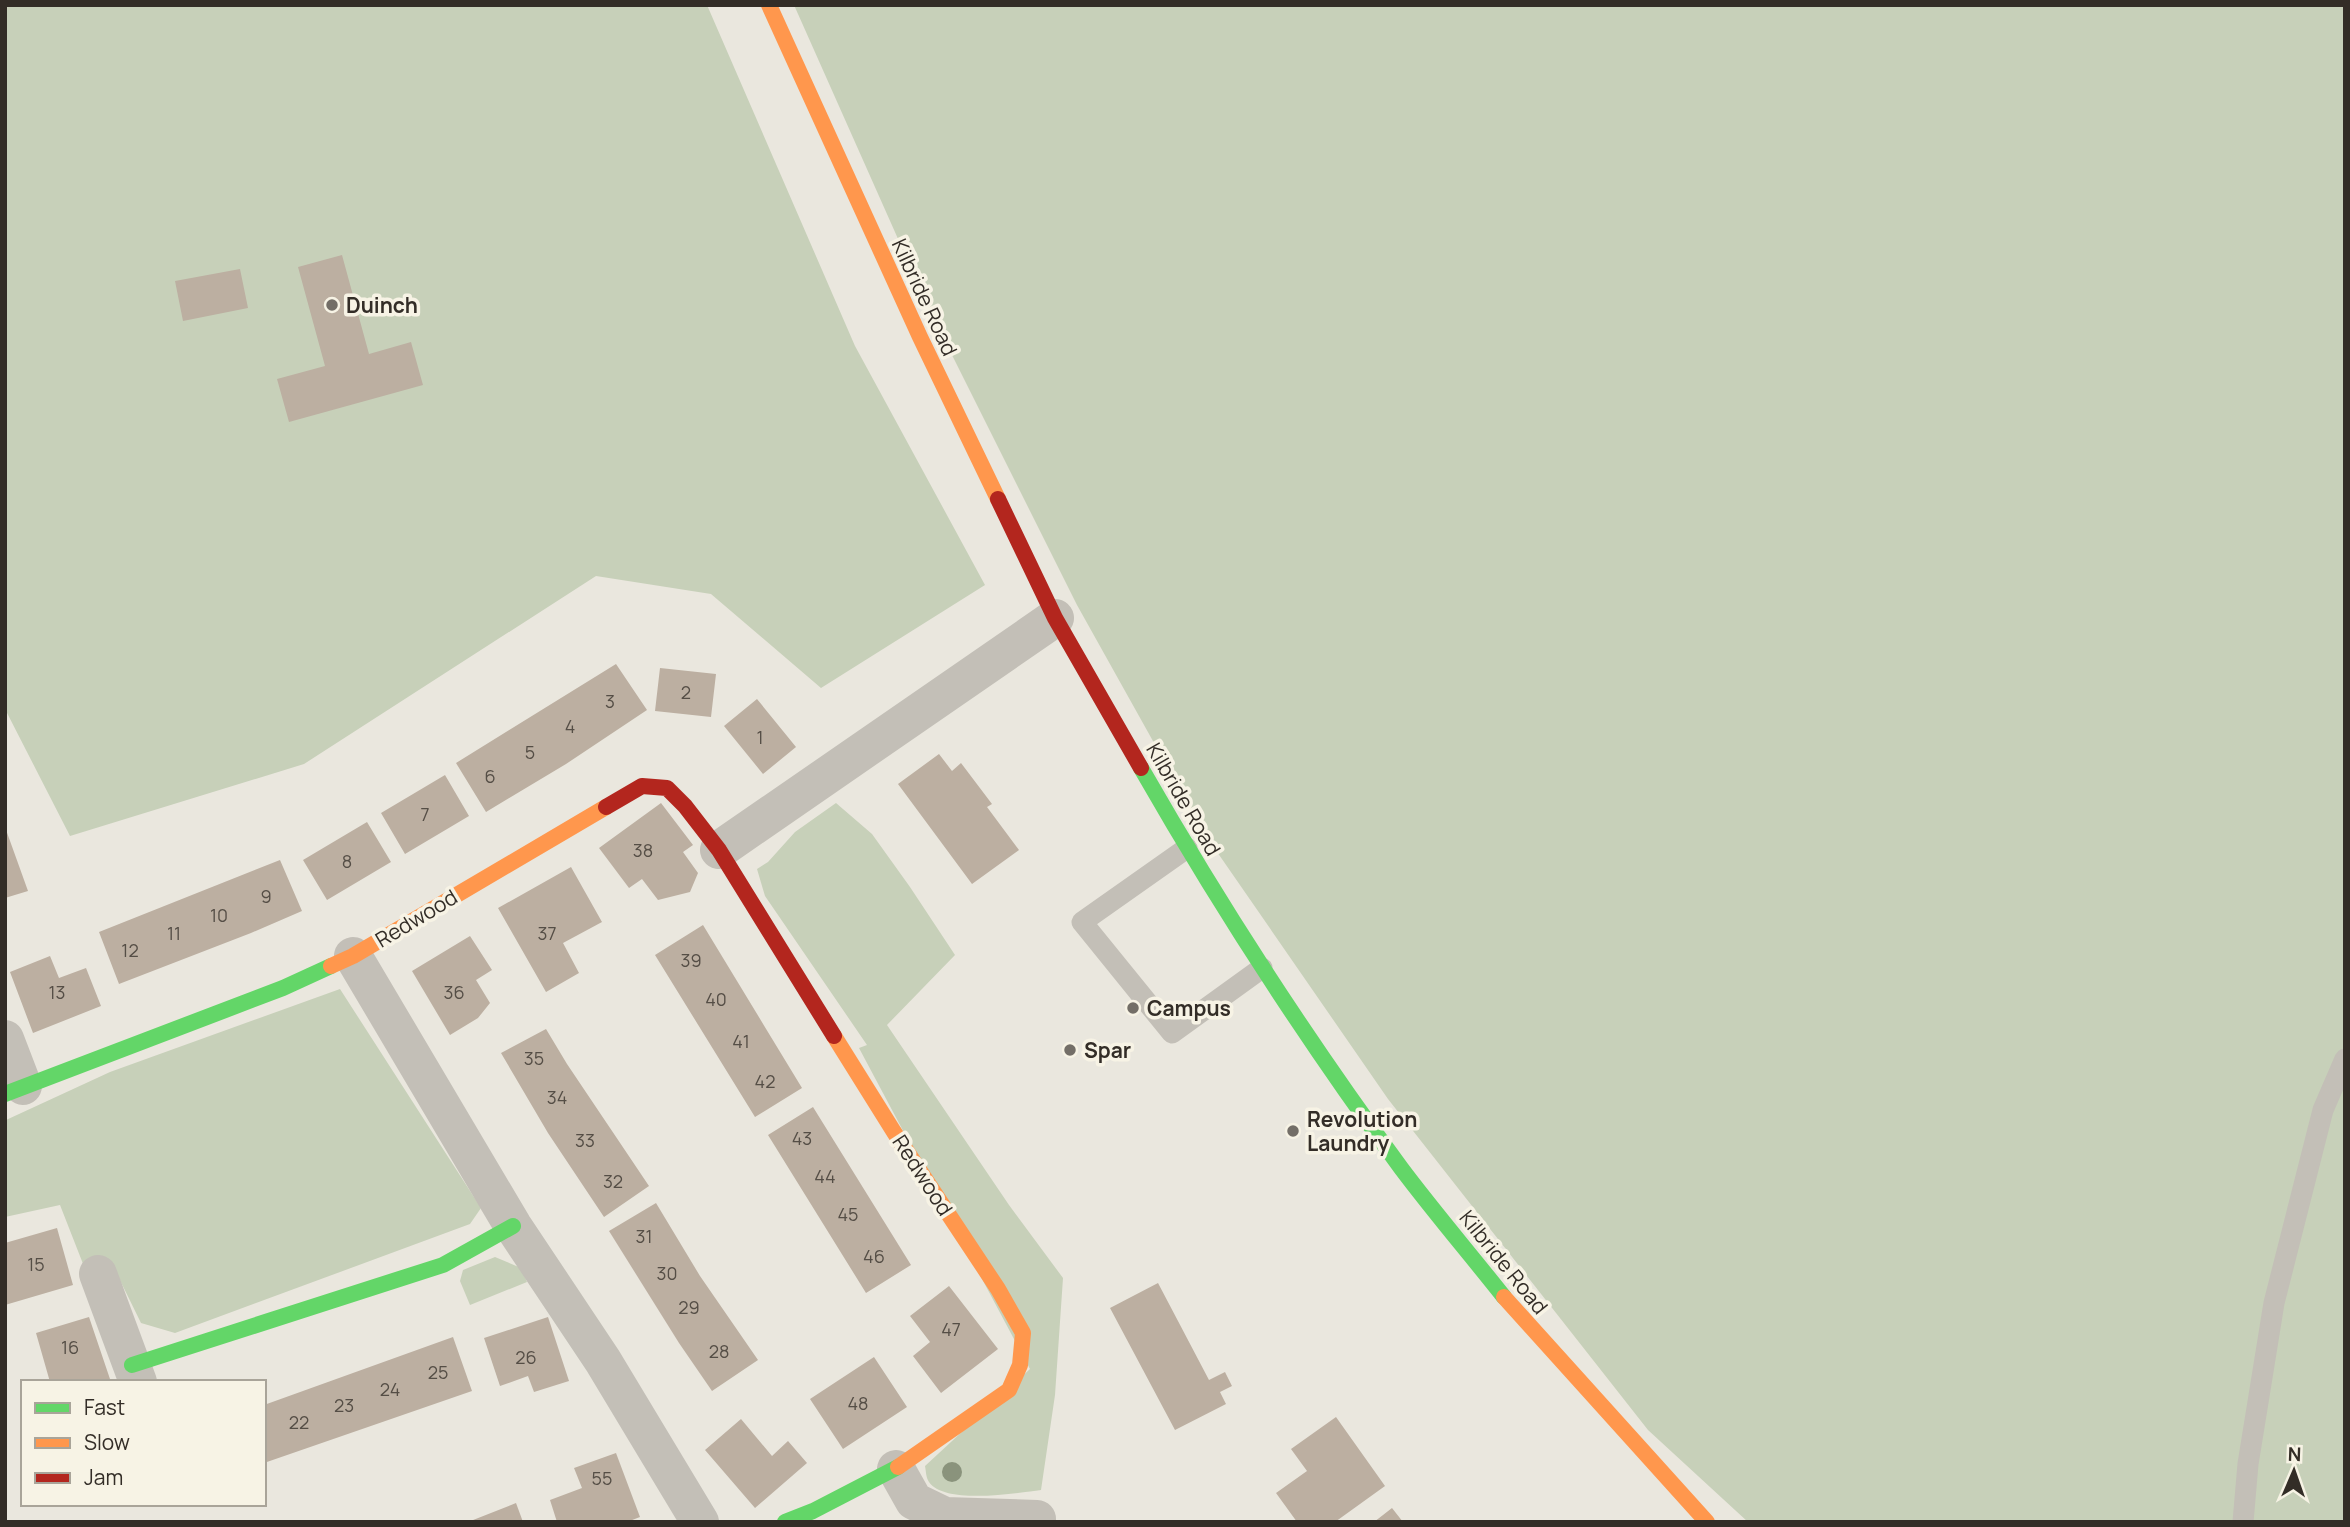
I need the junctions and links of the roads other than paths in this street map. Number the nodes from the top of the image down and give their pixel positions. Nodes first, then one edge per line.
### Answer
1 (769, 5) edge
2 (1055, 618) junction
3 (1188, 848) junction
4 (719, 850) junction
5 (353, 956) junction
6 (1262, 968) junction
7 (5, 1040) edge
8 (2345, 1059) edge
9 (14, 1090) edge
10 (513, 1226) junction
11 (98, 1274) dead end
12 (135, 1373) edge
13 (895, 1469) junction
14 (1037, 1519) dead end
15 (699, 1522) edge
16 (785, 1522) edge
17 (1707, 1522) edge
18 (2243, 1522) edge

1 - 2 street, Kilbride Road
2 - 3 street, Kilbride Road
2 - 4 street
3 - 6 street, Kilbride Road
3 - 6 lane
4 - 5 street, Redwood
4 - 13 street, Redwood
5 - 9 street, Redwood
5 - 10 street, Redwood
6 - 17 street, Kilbride Road
7 - 9 street, Redwood
8 - 18 lane
10 - 12 street
10 - 15 street, Redwood
11 - 12 street
13 - 14 street
13 - 16 street, Redwood

